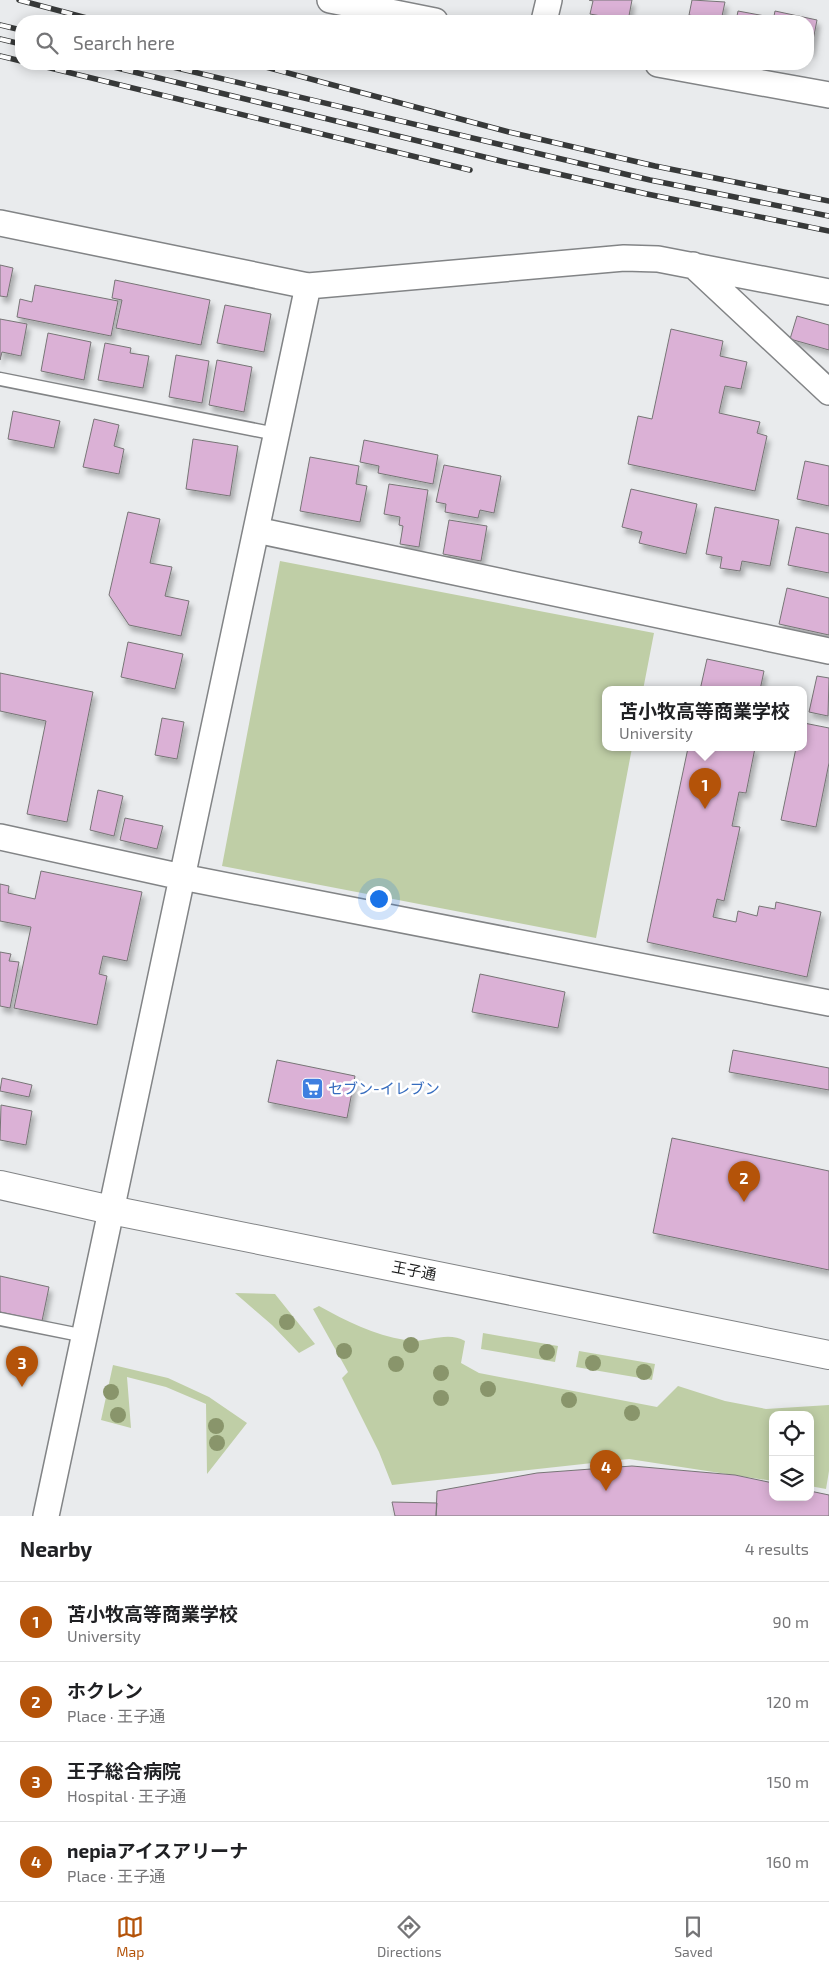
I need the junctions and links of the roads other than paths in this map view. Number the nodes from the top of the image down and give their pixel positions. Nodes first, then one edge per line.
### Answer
1 (330, 0) edge
2 (549, 0) edge
3 (405, 15) edge
4 (545, 15) edge
5 (691, 70) edge
6 (829, 95) edge
7 (0, 223) edge
8 (693, 265) junction
9 (308, 286) junction
10 (829, 292) edge
11 (0, 379) edge
12 (829, 392) edge
13 (276, 434) junction
14 (256, 530) junction
15 (829, 651) edge
16 (0, 837) edge
17 (182, 877) junction
18 (829, 1003) edge
19 (0, 1185) edge
20 (111, 1210) junction
21 (0, 1319) edge
22 (84, 1336) junction
23 (829, 1355) edge
24 (46, 1516) edge

1 - 3 street
2 - 4 street
5 - 6 street
7 - 9 street
8 - 9 street
8 - 10 street
8 - 12 street
9 - 13 street
11 - 13 lane
13 - 14 street
14 - 15 street
14 - 17 street
16 - 17 street
17 - 18 street
17 - 20 street
19 - 20 street, 王子通
20 - 22 street
20 - 23 street, 王子通
21 - 22 lane
22 - 24 street

